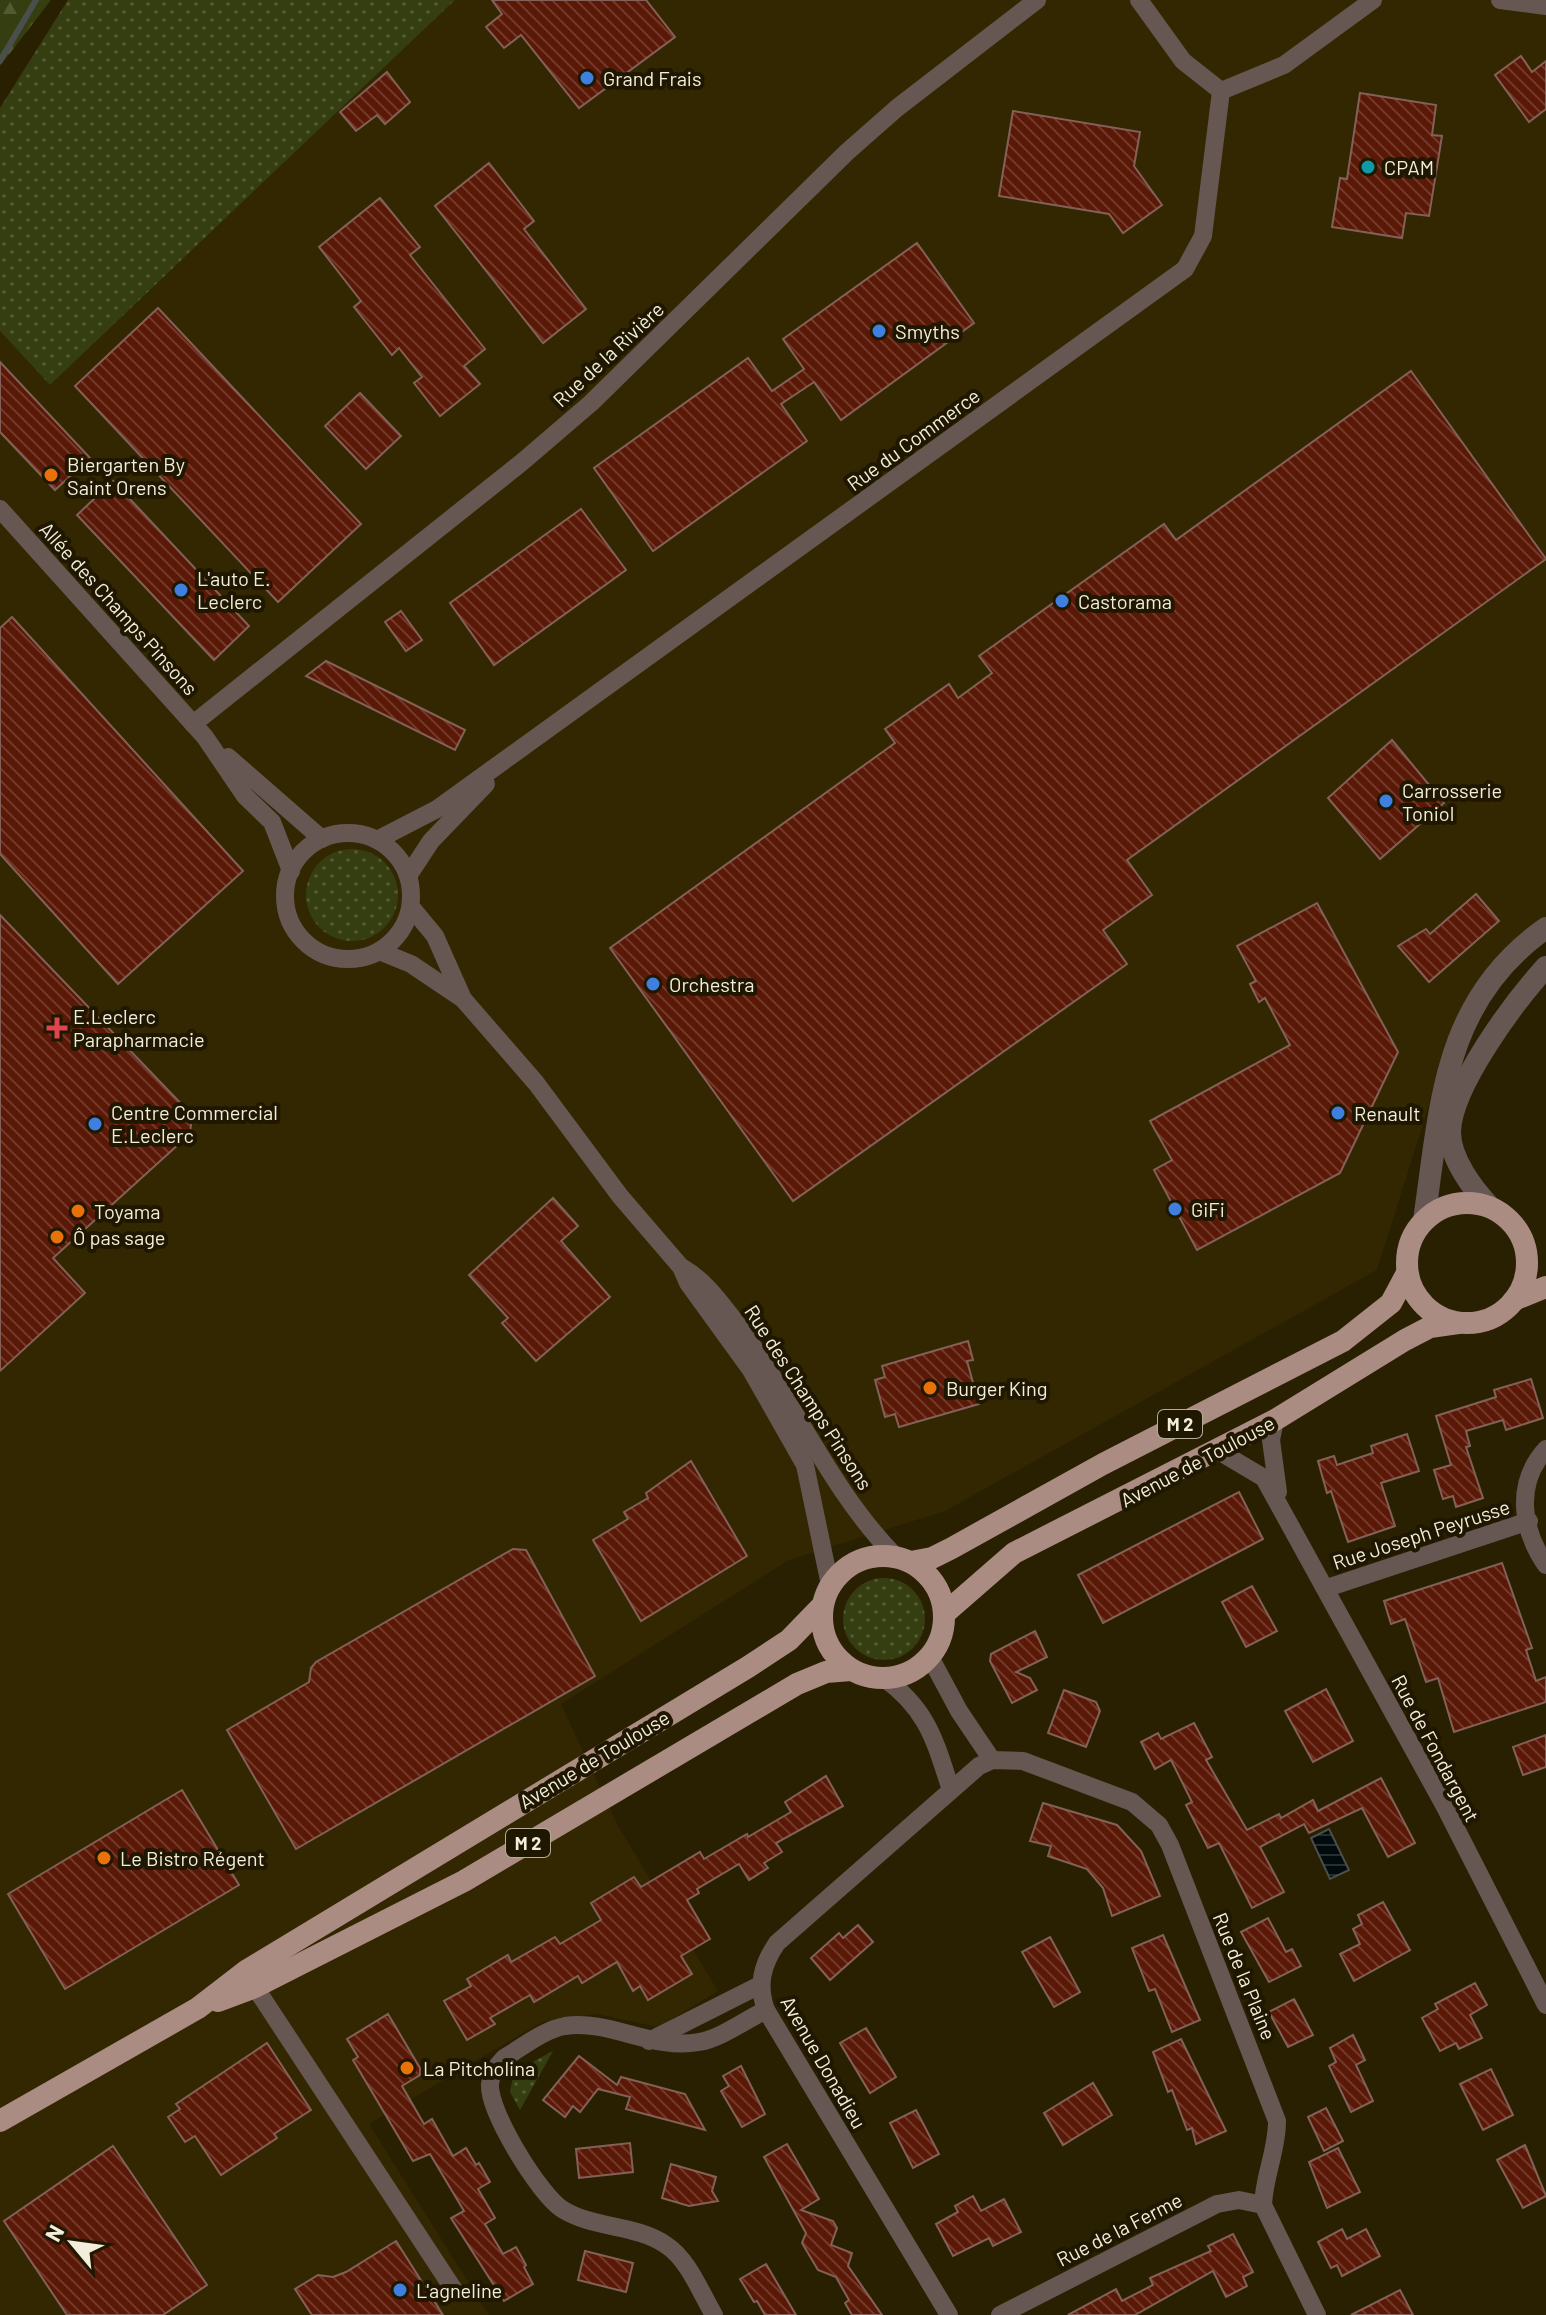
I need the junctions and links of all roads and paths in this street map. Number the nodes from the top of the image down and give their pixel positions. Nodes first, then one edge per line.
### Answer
1 (1037, 0) edge
2 (1139, 0) edge
3 (1373, 0) edge
4 (1500, 0) edge
5 (1546, 6) edge
6 (1221, 91) junction
7 (0, 509) edge
8 (199, 731) junction
9 (517, 751) junction
10 (322, 839) junction
11 (377, 840) junction
12 (291, 871) junction
13 (408, 876) junction
14 (411, 907) junction
15 (1546, 928) edge
16 (379, 951) junction
17 (1546, 967) edge
18 (463, 999) junction
19 (1490, 1207) junction
20 (1424, 1220) junction
21 (1522, 1238) junction
22 (1546, 1251) edge
23 (681, 1267) junction
24 (1407, 1273) junction
25 (1546, 1287) edge
26 (1516, 1299) junction
27 (1458, 1323) junction
28 (1275, 1420) junction
29 (1546, 1449) edge
30 (1217, 1450) junction
31 (1285, 1514) junction
32 (1529, 1521) junction
33 (903, 1559) junction
34 (1546, 1565) edge
35 (1327, 1588) junction
36 (826, 1596) junction
37 (944, 1614) junction
38 (930, 1657) junction
39 (851, 1670) junction
40 (884, 1678) junction
41 (992, 1760) junction
42 (951, 1790) junction
43 (760, 1985) junction
44 (255, 1987) junction
45 (1546, 2005) edge
46 (198, 2008) junction
47 (766, 2010) junction
48 (649, 2041) junction
49 (0, 2121) edge
50 (1263, 2205) junction
51 (454, 2290) dead end
52 (714, 2315) edge
53 (949, 2315) edge
54 (1000, 2315) edge
55 (1317, 2315) edge

1 - 8 street, Rue de la Rivière
2 - 6 street
3 - 6 street
4 - 5 street
6 - 9 street, Rue du Commerce
7 - 8 street, Allée des Champs Pinsons
8 - 10 street, Allée des Champs Pinsons
8 - 12 street, Allée des Champs Pinsons
9 - 11 street, Rue du Commerce
9 - 13 street, Rue du Commerce
10 - 11 street
10 - 12 street
11 - 13 street
12 - 16 street
13 - 14 street
14 - 16 street
14 - 18 street, Rue des Champs Pinsons
15 - 20 street
16 - 18 street, Rue des Champs Pinsons
17 - 19 street
18 - 23 street, Rue des Champs Pinsons
19 - 20 main road
19 - 21 main road
20 - 24 main road
21 - 22 main road
21 - 26 main road
23 - 33 street, Rue des Champs Pinsons
23 - 36 street, Rue des Champs Pinsons
24 - 27 main road
24 - 33 main road, Avenue de Toulouse / M 2
25 - 26 main road
26 - 27 main road
27 - 28 main road, Avenue de Toulouse / M 2
28 - 30 main road, Avenue de Toulouse / M 2
28 - 31 street, Rue de Fondargent
29 - 32 street, Rue Joseph Peyrusse
30 - 31 street, Rue de Fondargent
30 - 37 main road, Avenue de Toulouse / M 2
31 - 35 street, Rue de Fondargent
32 - 34 street, Rue Joseph Peyrusse
32 - 35 street, Rue Joseph Peyrusse
33 - 36 main road
33 - 37 main road
35 - 45 street, Rue de Fondargent
36 - 39 main road
36 - 46 main road, Avenue de Toulouse / M 2
37 - 38 main road
38 - 40 main road
38 - 41 street
39 - 40 main road
39 - 44 main road, Avenue de Toulouse / M 2
40 - 42 street
41 - 42 street
41 - 50 street, Rue de la Plaine
42 - 43 street, Avenue Donadieu
43 - 47 street, Avenue Donadieu
43 - 48 street
44 - 46 main road, Avenue de Toulouse / M 2
44 - 51 street
46 - 49 main road, Avenue de Toulouse / M 2
47 - 48 street
47 - 53 street, Avenue Donadieu
48 - 52 street
50 - 54 street, Rue de la Ferme
50 - 55 street

